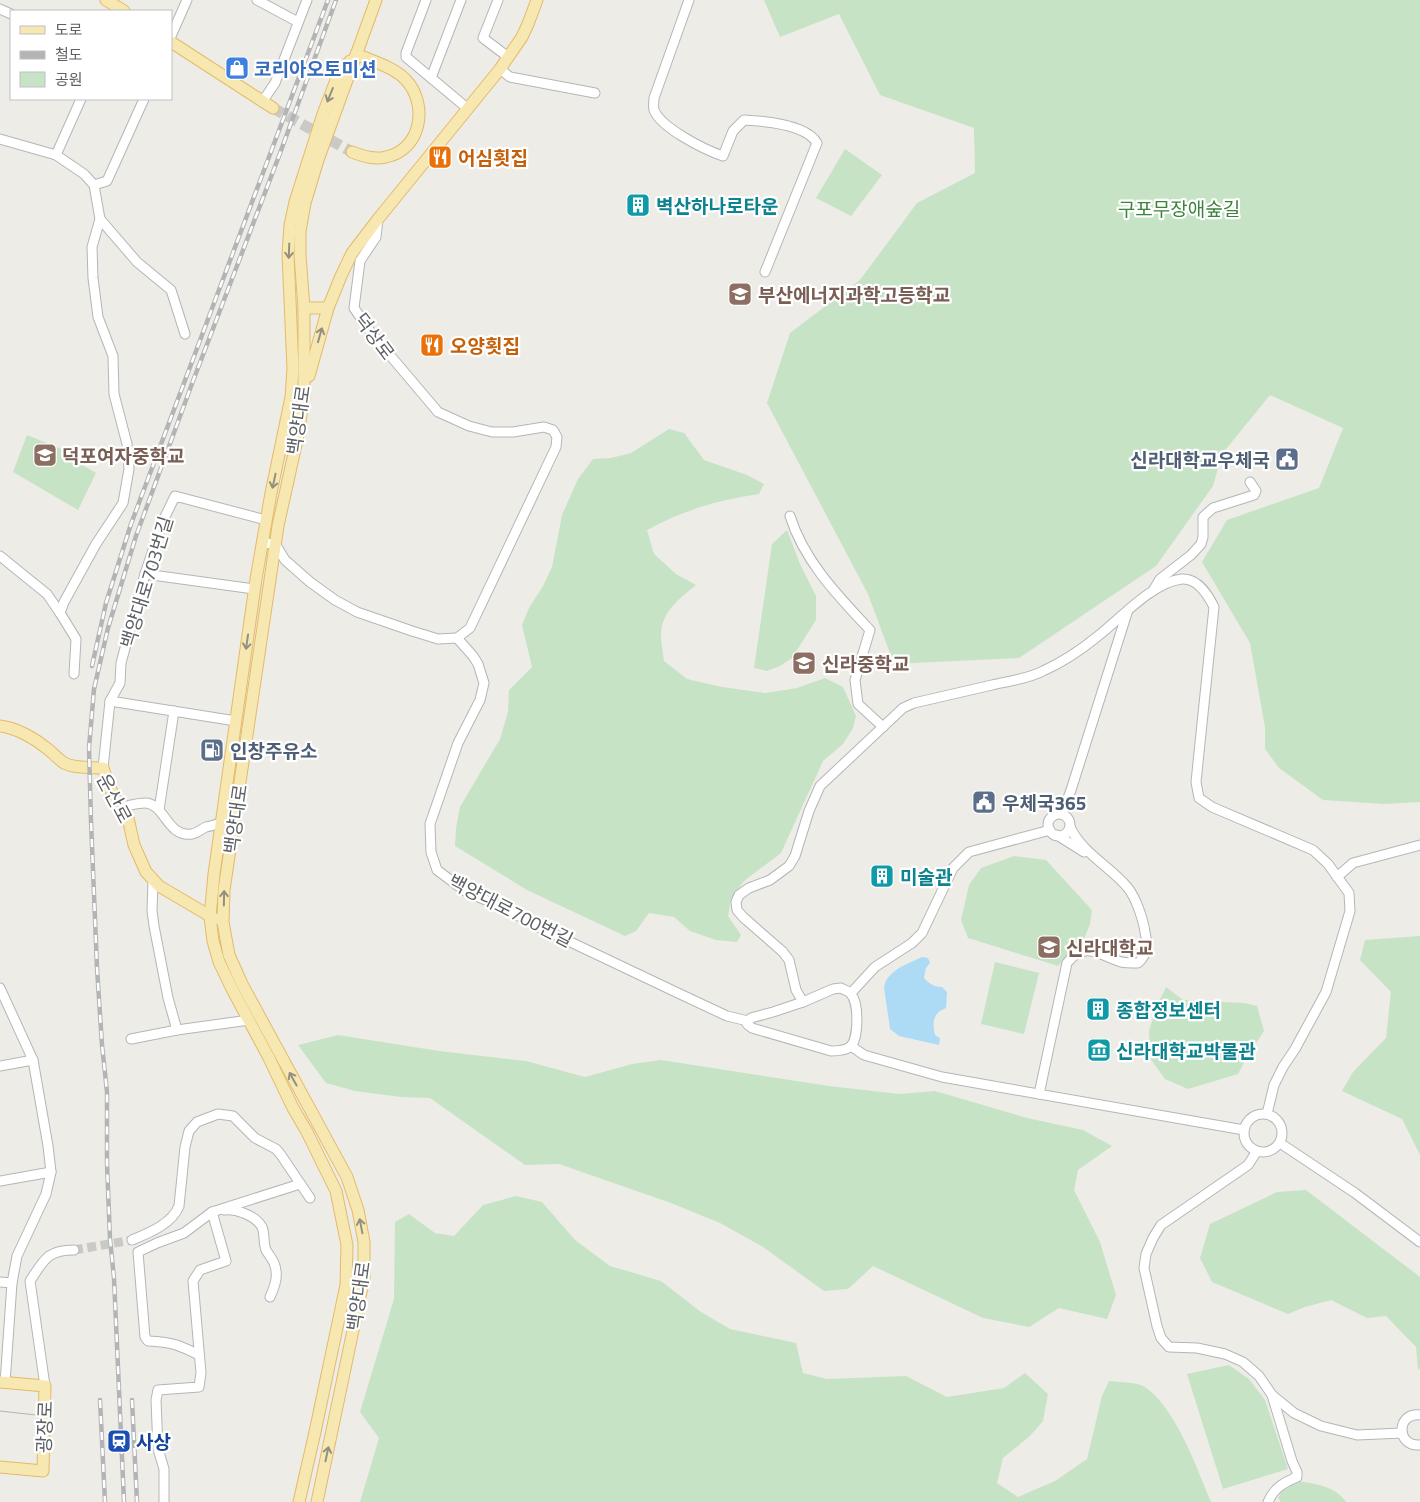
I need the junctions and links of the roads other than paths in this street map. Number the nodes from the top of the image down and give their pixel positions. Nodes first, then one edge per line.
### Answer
1 (106, 0) edge
2 (187, 0) edge
3 (257, 0) edge
4 (307, 0) edge
5 (376, 0) edge
6 (426, 0) edge
7 (461, 0) edge
8 (498, 0) edge
9 (537, 0) edge
10 (689, 0) edge
11 (121, 10) edge
12 (298, 22) junction
13 (172, 34) edge
14 (172, 43) edge
15 (356, 54) junction
16 (508, 57) junction
17 (500, 69) junction
18 (431, 78) junction
19 (595, 93) dead end
20 (81, 100) edge
21 (144, 100) edge
22 (262, 102) junction
23 (274, 108) tunnel mouth
24 (468, 108) junction
25 (0, 139) edge
26 (352, 152) tunnel mouth
27 (56, 155) junction
28 (94, 185) junction
29 (100, 219) junction
30 (378, 219) junction
31 (765, 272) dead end
32 (304, 308) junction
33 (328, 308) junction
34 (185, 334) dead end
35 (304, 397) junction
36 (1250, 482) dead end
37 (790, 516) dead end
38 (266, 520) junction
39 (262, 542) junction
40 (276, 545) junction
41 (0, 556) edge
42 (144, 574) junction
43 (254, 589) junction
44 (1154, 590) junction
45 (1128, 612) junction
46 (60, 613) junction
47 (457, 638) junction
48 (74, 674) dead end
49 (110, 701) junction
50 (174, 711) junction
51 (236, 722) junction
52 (3, 723) edge
53 (883, 727) junction
54 (103, 768) junction
55 (121, 808) junction
56 (159, 810) junction
57 (1062, 814) junction
58 (221, 822) junction
59 (1070, 827) junction
60 (1053, 833) junction
61 (1420, 845) edge
62 (1093, 856) junction
63 (1337, 877) junction
64 (153, 880) junction
65 (210, 917) junction
66 (224, 922) junction
67 (0, 988) edge
68 (851, 993) junction
69 (2, 997) edge
70 (803, 1002) junction
71 (249, 1020) junction
72 (748, 1021) junction
73 (177, 1030) junction
74 (131, 1039) dead end
75 (851, 1046) junction
76 (33, 1060) junction
77 (0, 1066) edge
78 (1039, 1094) junction
79 (1267, 1114) junction
80 (1244, 1130) junction
81 (1280, 1143) junction
82 (1257, 1151) junction
83 (51, 1172) junction
84 (0, 1180) edge
85 (300, 1184) junction
86 (310, 1198) dead end
87 (212, 1212) junction
88 (132, 1240) tunnel mouth
89 (1420, 1242) edge
90 (74, 1250) tunnel mouth
91 (0, 1282) edge
92 (12, 1283) junction
93 (270, 1296) dead end
94 (199, 1355) junction
95 (3, 1382) edge
96 (45, 1386) junction
97 (1272, 1395) junction
98 (1420, 1415) edge
99 (1402, 1434) junction
100 (1420, 1444) edge
101 (0, 1467) edge
102 (164, 1502) edge
103 (298, 1502) edge
104 (317, 1502) edge
105 (1268, 1502) edge

1 - 11 main road
2 - 13 street
3 - 12 street
4 - 12 street
5 - 15 main road, 백양대로
6 - 18 street
7 - 18 street
8 - 16 street
9 - 16 main road, 덕상로
10 - 31 street
12 - 22 street
14 - 22 main road
15 - 26 main road
15 - 32 main road, 백양대로
15 -> 38 main road, 백양대로
16 - 17 main road, 덕상로
17 - 19 street
17 - 24 main road, 덕상로
18 - 24 street
20 - 27 street
21 - 28 street
22 - 23 main road
24 - 30 main road, 덕상로
25 - 27 street
27 - 28 street
28 - 29 street
29 - 34 street
29 - 46 street
30 - 33 main road, 덕상로
30 - 47 street, 덕상로
32 - 33 main road, 덕상로
32 - 35 main road, 백양대로
35 -> 33 main road
35 - 40 main road, 백양대로
36 - 44 street
37 - 53 street
38 - 39 main road, 백양대로
38 - 42 street, 백양대로703번길
39 - 40 street
39 - 43 main road, 백양대로
40 - 47 street
66 -> 40 main road, 백양대로
41 - 46 street
42 - 43 street
42 - 49 street, 백양대로703번길
43 -> 51 main road, 백양대로
44 - 45 street
44 - 63 street
45 - 53 street
45 - 57 street
46 - 48 street
47 - 72 street, 백양대로700번길
49 - 50 street
49 - 54 street, 백양대로703번길
50 - 51 street
50 - 56 street
51 - 58 main road, 백양대로
52 - 54 main road, 운산로
53 - 70 street
54 - 55 main road, 운산로
55 - 56 street
55 - 64 main road, 운산로
56 - 58 street, 백양대로
57 - 59 street
57 - 60 street
58 - 65 main road, 백양대로
59 - 60 street
59 - 62 street
60 - 62 street
60 - 68 street
61 - 63 street
62 - 78 street
63 - 79 street
64 - 65 main road, 운산로
64 - 73 street
65 - 66 main road, 운산로
65 - 71 main road, 백양대로
104 -> 66 main road, 백양대로
67 - 69 street
68 - 70 street
68 - 75 street
69 - 76 street
70 - 72 street
71 - 73 street
71 - 103 main road, 백양대로
72 - 75 street, 백양대로700번길
73 - 74 street
75 - 78 street
76 - 77 street
76 - 83 street
78 - 80 street
79 - 80 street
79 - 81 street
80 - 82 street
81 - 82 street
81 - 89 street
82 - 97 street
83 - 84 street
83 - 92 street
85 - 86 street
85 - 87 street
85 - 88 street
87 - 93 street
87 - 94 street
87 - 94 street
90 - 96 street
91 - 92 street
92 - 95 street
94 - 102 street
95 - 96 main road, 광장로
96 - 101 main road, 광장로
97 - 99 street
97 - 105 street
98 - 99 street
99 - 100 street

